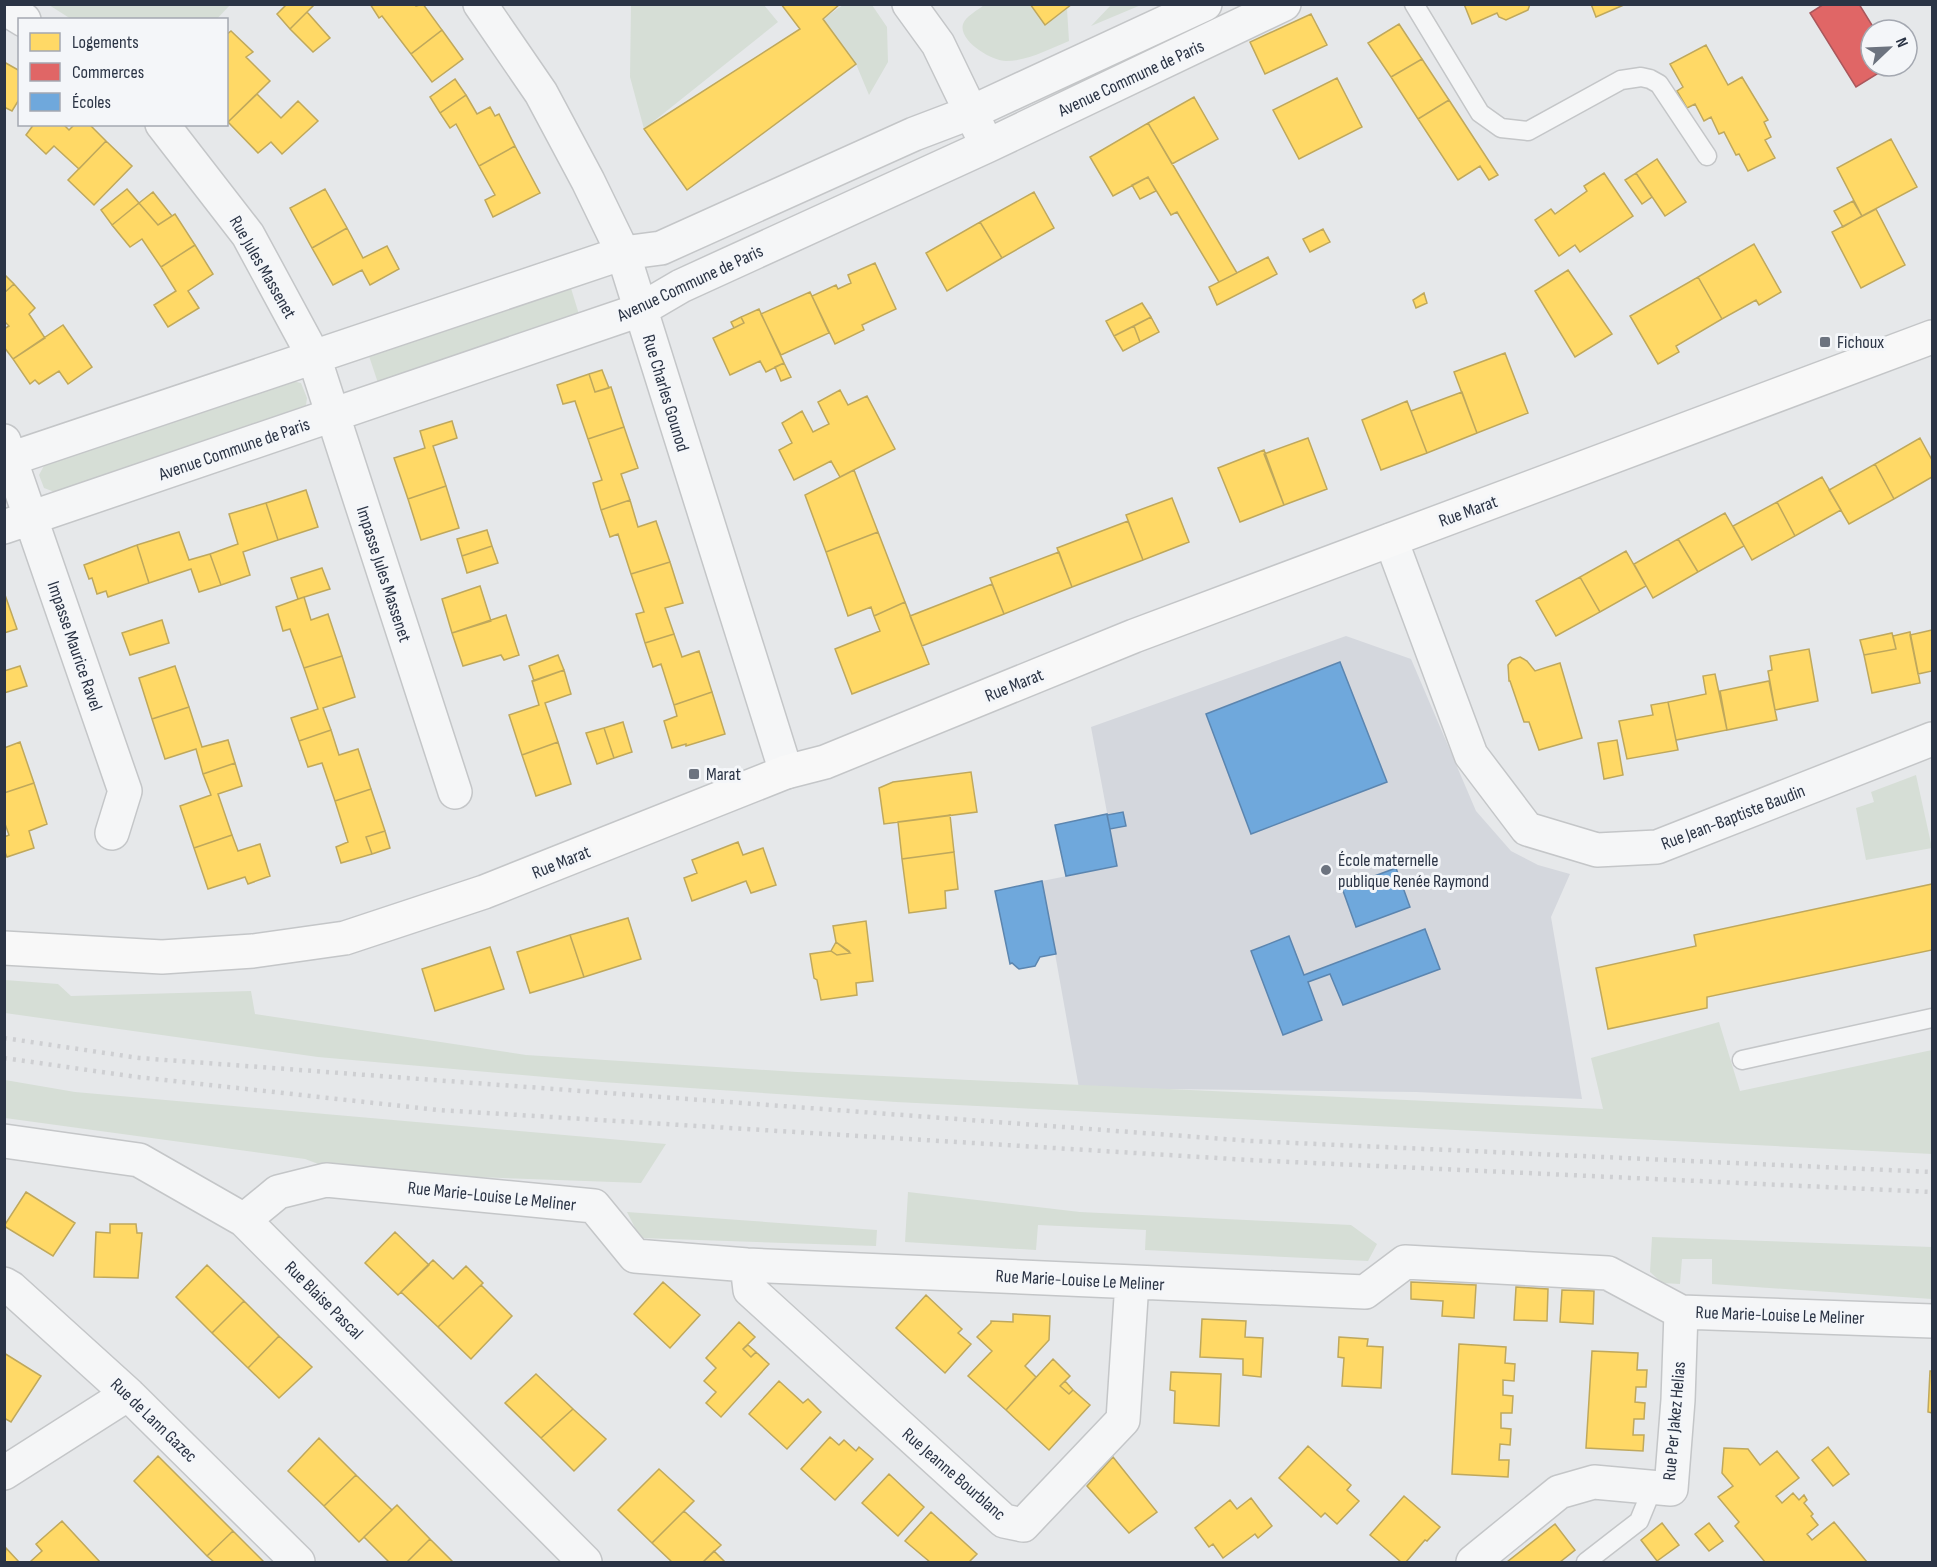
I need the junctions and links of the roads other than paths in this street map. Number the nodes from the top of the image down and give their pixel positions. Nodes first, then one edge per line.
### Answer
1 (480, 4) edge
2 (909, 4) edge
3 (1205, 4) edge
4 (1284, 4) edge
5 (1414, 4) edge
6 (4, 8) edge
7 (21, 18) edge
8 (972, 112) junction
9 (164, 126) edge
10 (987, 146) junction
11 (1707, 156) dead end
12 (623, 253) junction
13 (640, 310) junction
14 (1932, 337) edge
15 (314, 357) junction
16 (332, 416) junction
17 (7, 454) edge
18 (18, 522) edge
19 (1391, 540) junction
20 (1932, 739) edge
21 (786, 772) junction
22 (455, 792) dead end
23 (112, 833) dead end
24 (4, 928) edge
25 (4, 948) edge
26 (80, 952) junction
27 (1932, 1018) edge
28 (1742, 1060) dead end
29 (4, 1141) edge
30 (244, 1220) junction
31 (747, 1265) junction
32 (1132, 1282) junction
33 (4, 1284) edge
34 (1681, 1312) junction
35 (1932, 1321) edge
36 (128, 1395) junction
37 (4, 1473) edge
38 (1653, 1487) junction
39 (297, 1563) edge
40 (585, 1563) edge
41 (1473, 1563) edge
42 (1586, 1563) edge

1 - 12 street, Rue Charles Gounod
2 - 8 street
3 - 8 street, Avenue Commune de Paris
4 - 10 street, Avenue Commune de Paris
5 - 11 lane
6 - 7 street
8 - 10 street
8 - 12 street, Avenue Commune de Paris
9 - 15 street, Rue Jules Massenet
10 - 13 street, Avenue Commune de Paris
12 - 13 street, Rue Charles Gounod
12 - 15 street, Avenue Commune de Paris
13 - 16 street, Avenue Commune de Paris
13 - 21 street, Rue Charles Gounod
14 - 19 main road, Rue Marat
15 - 16 street, Impasse Jules Massenet
15 - 17 street, Avenue Commune de Paris
16 - 18 street, Avenue Commune de Paris
16 - 22 street, Impasse Jules Massenet
17 - 18 street, Impasse Maurice Ravel
18 - 23 street, Impasse Maurice Ravel
19 - 20 street, Rue Jean-Baptiste Baudin
19 - 21 main road, Rue Marat
21 - 26 main road, Rue Marat
24 - 26 main road, Rue Marat
25 - 26 main road, Rue Marat
27 - 28 lane
29 - 30 street, Rue Blaise Pascal
30 - 31 street, Rue Marie-Louise Le Meliner
30 - 40 street, Rue Blaise Pascal
31 - 32 street, Rue Marie-Louise Le Meliner
31 - 32 street, Rue Jeanne Bourblanc
32 - 34 street, Rue Marie-Louise Le Meliner
33 - 36 street, Rue de Lann Gazec
34 - 35 street, Rue Marie-Louise Le Meliner
34 - 38 street, Rue Per Jakez Helias
36 - 37 street
36 - 39 street, Rue de Lann Gazec
38 - 41 street, Rue Per Jakez Helias
38 - 42 lane

